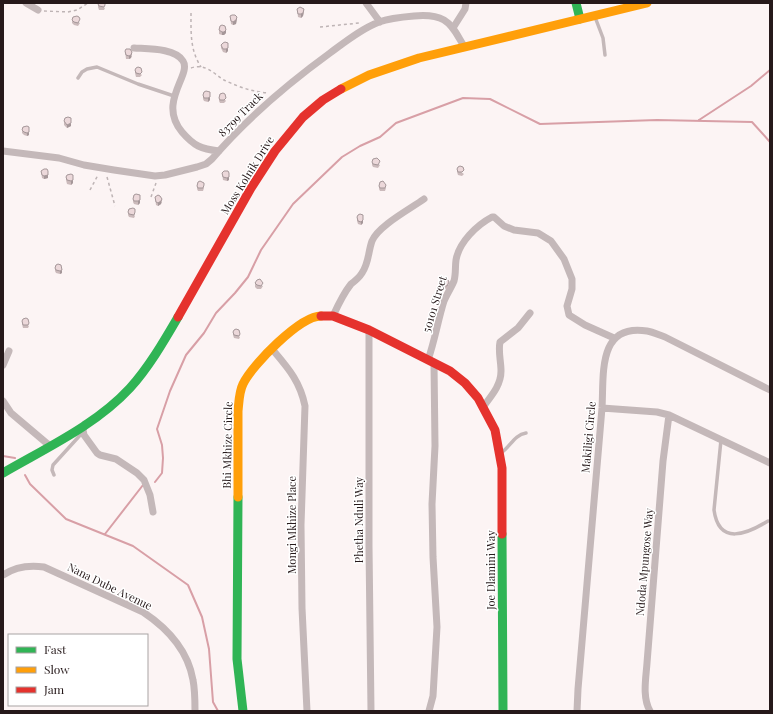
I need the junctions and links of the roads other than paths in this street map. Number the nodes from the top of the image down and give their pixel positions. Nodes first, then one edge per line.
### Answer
1 (26, 3) edge
2 (366, 3) edge
3 (466, 3) edge
4 (576, 3) edge
5 (647, 3) edge
6 (38, 10) road end
7 (595, 16) junction
8 (580, 19) junction
9 (377, 23) junction
10 (453, 28) junction
11 (464, 46) junction
12 (134, 48) dead end
13 (605, 55) dead end
14 (78, 78) dead end
15 (174, 96) junction
16 (3, 150) edge
17 (219, 151) junction
18 (424, 199) dead end
19 (530, 314) dead end
20 (333, 316) junction
21 (369, 330) junction
22 (614, 338) junction
23 (272, 349) junction
24 (9, 351) dead end
25 (431, 361) junction
26 (3, 365) edge
27 (770, 390) edge
28 (3, 401) edge
29 (483, 407) junction
30 (602, 408) junction
31 (669, 415) junction
32 (84, 428) junction
33 (495, 430) joint
34 (526, 432) dead end
35 (721, 439) junction
36 (50, 446) junction
37 (500, 454) junction
38 (770, 463) edge
39 (3, 474) edge
40 (54, 476) dead end
41 (153, 512) dead end
42 (768, 521) dead end
43 (3, 575) edge
44 (196, 711) edge
45 (243, 711) edge
46 (307, 711) edge
47 (371, 711) edge
48 (429, 711) edge
49 (503, 711) edge
50 (577, 711) edge
51 (650, 711) edge

1 - 6 street
2 - 9 street
3 - 10 street
4 - 8 street
5 - 7 street, Moss Kolnik Drive
7 - 8 street, Moss Kolnik Drive
7 - 13 lane
8 - 11 street, Moss Kolnik Drive
9 - 10 street, 83799 Track
9 - 17 street, 83799 Track
10 - 11 street, 83799 Track
11 - 32 street, Moss Kolnik Drive
12 - 15 street
14 - 15 lane
15 - 17 street
16 - 17 street, 83799 Track
18 - 20 street
19 - 29 street
20 - 21 street, Bhi Mkhize Circle
20 - 23 street, Bhi Mkhize Circle
21 - 25 street, Bhi Mkhize Circle
21 - 47 street, Phetha Nduli Way
22 - 25 street, 50101 Street
22 - 27 street
22 - 30 street, Makiligi Circle
23 - 45 street, Bhi Mkhize Circle
23 - 46 street, Mongi Mkhize Place
24 - 26 street
25 - 29 street, Bhi Mkhize Circle
25 - 48 street
28 - 36 street
29 - 33 street, Bhi Mkhize Circle
30 - 31 street
30 - 50 street, Makiligi Circle
31 - 35 street
31 - 51 street, Ndoda Mpungose Way
32 - 36 street, Moss Kolnik Drive
32 - 40 lane
32 - 41 street
33 - 37 street, Joe Dlamini Way
34 - 37 lane
35 - 38 street
35 - 42 lane
36 - 39 street, Moss Kolnik Drive
37 - 49 street, Joe Dlamini Way
43 - 44 street, Nana Dube Avenue

